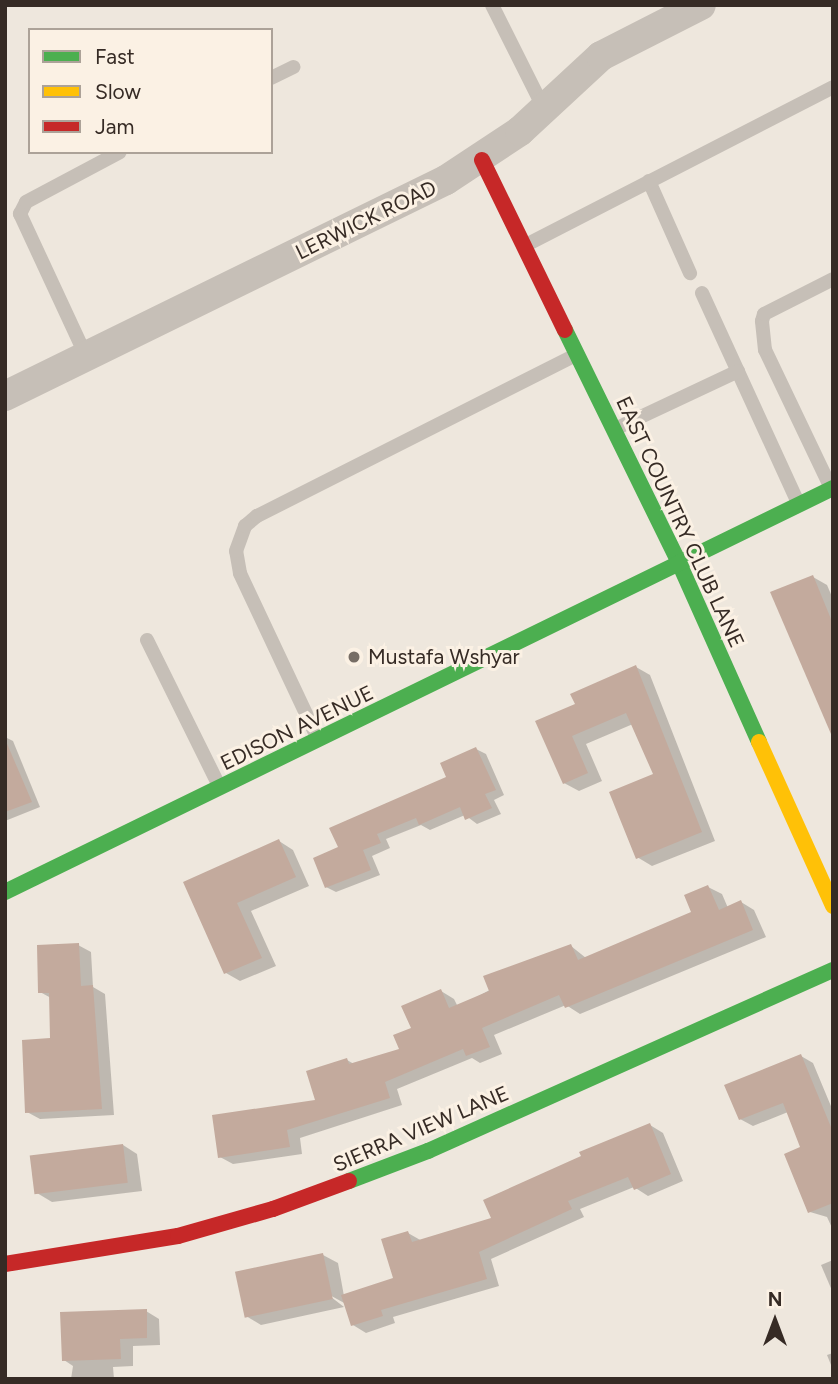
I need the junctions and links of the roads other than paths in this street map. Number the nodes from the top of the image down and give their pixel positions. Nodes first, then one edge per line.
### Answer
1 (492, 5) edge
2 (701, 5) edge
3 (294, 67) dead end
4 (273, 77) edge
5 (833, 87) edge
6 (543, 107) junction
7 (116, 154) edge
8 (482, 160) junction
9 (649, 181) junction
10 (524, 246) junction
11 (690, 273) dead end
12 (833, 279) edge
13 (702, 293) dead end
14 (577, 354) junction
15 (86, 356) junction
16 (738, 371) junction
17 (5, 396) edge
18 (614, 429) junction
19 (832, 488) edge
20 (799, 504) junction
21 (679, 562) junction
22 (147, 640) dead end
23 (319, 741) junction
24 (220, 789) junction
25 (5, 892) edge
26 (833, 906) edge
27 (833, 970) edge
28 (5, 1264) edge

1 - 6 lane
2 - 6 street, LERWICK ROAD
3 - 4 lane
5 - 9 lane
6 - 8 street, LERWICK ROAD
7 - 15 lane
8 - 10 street, EAST COUNTRY CLUB LANE
8 - 15 street, LERWICK ROAD
9 - 10 lane
9 - 11 lane
10 - 14 street, EAST COUNTRY CLUB LANE
12 - 19 lane
13 - 16 lane
14 - 18 street, EAST COUNTRY CLUB LANE
14 - 23 lane
15 - 17 street, LERWICK ROAD
16 - 18 lane
16 - 20 lane
18 - 21 street, EAST COUNTRY CLUB LANE
19 - 20 street, EDISON AVENUE
20 - 21 street, EDISON AVENUE
21 - 23 street, EDISON AVENUE
21 - 26 street, EAST COUNTRY CLUB LANE
22 - 24 lane
23 - 24 street, EDISON AVENUE
24 - 25 street, EDISON AVENUE
27 - 28 street, SIERRA VIEW LANE

